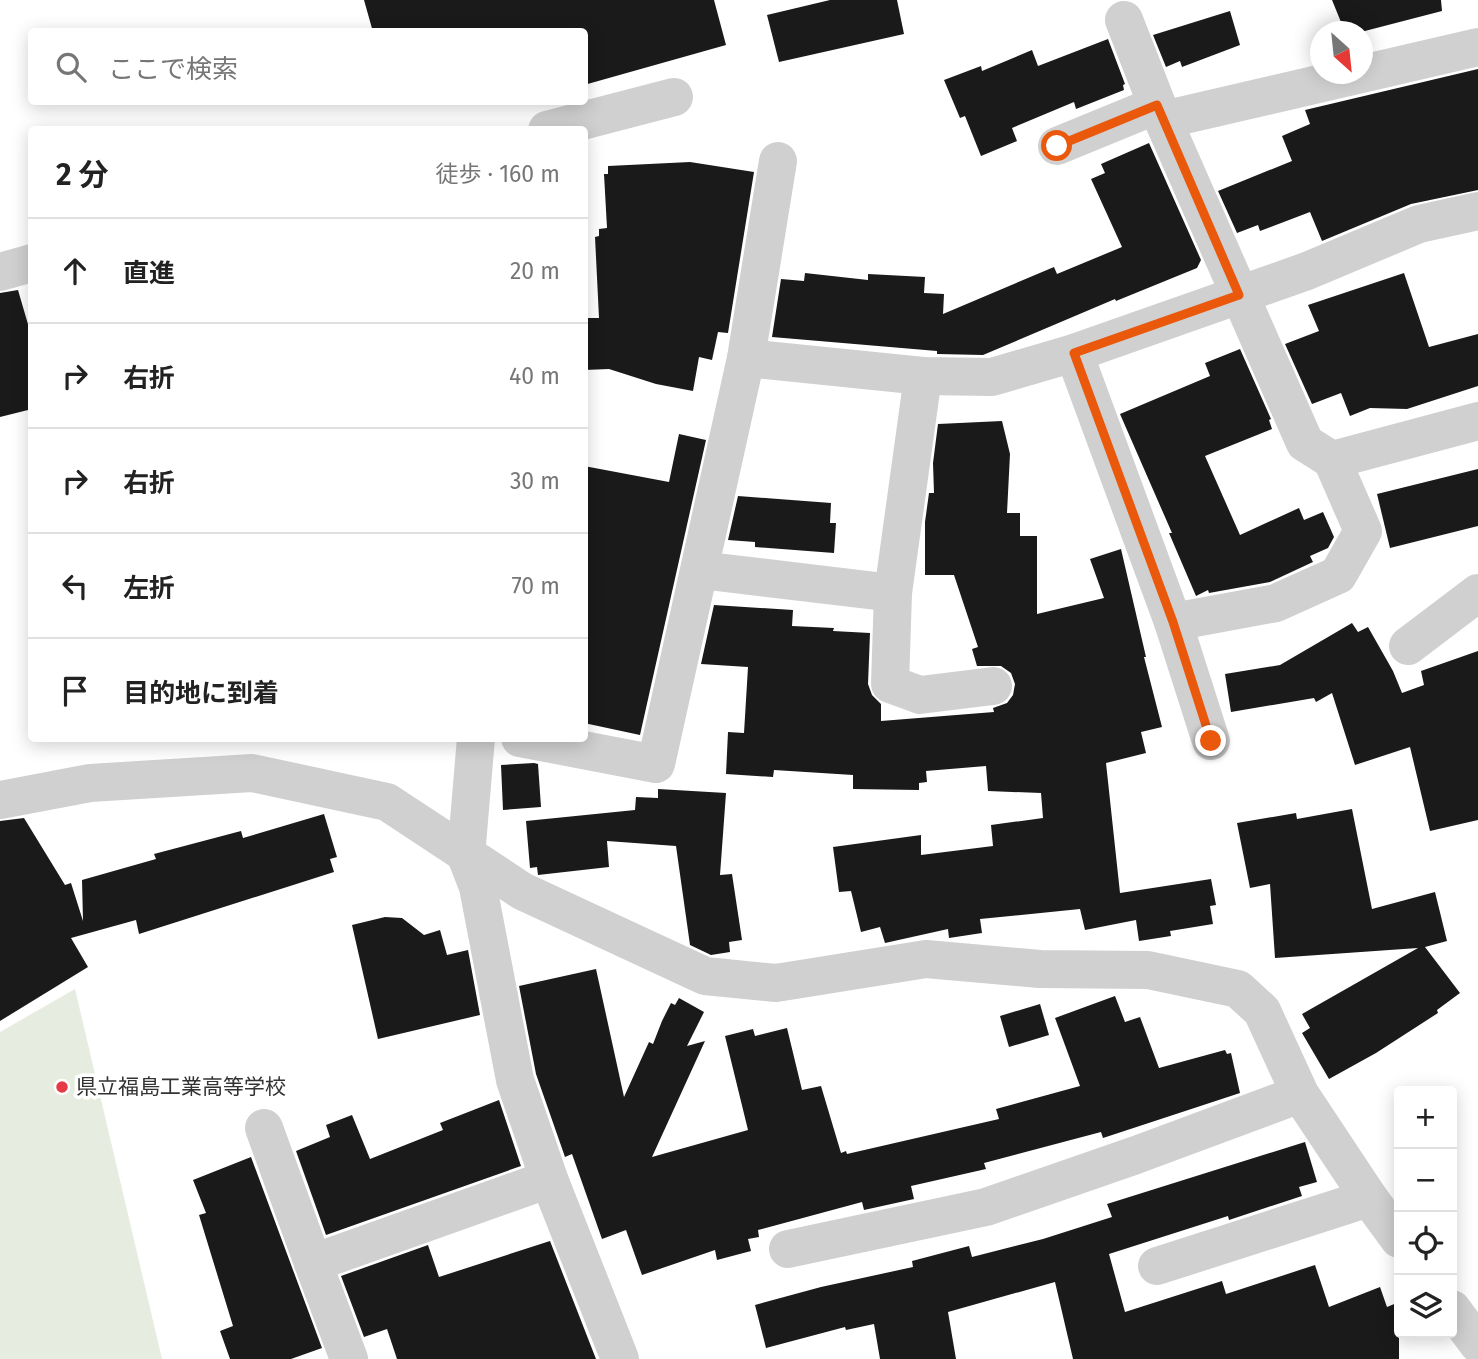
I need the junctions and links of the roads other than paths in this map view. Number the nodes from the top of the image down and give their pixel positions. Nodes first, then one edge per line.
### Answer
1 (1124, 20) dead end
2 (1478, 47) edge
3 (674, 97) dead end
4 (1160, 112) junction
5 (562, 126) edge
6 (1057, 146) dead end
7 (778, 161) dead end
8 (1478, 211) edge
9 (28, 265) edge
10 (0, 272) edge
11 (1239, 295) junction
12 (1074, 353) junction
13 (746, 358) junction
14 (923, 376) junction
15 (1478, 421) edge
16 (1332, 460) junction
17 (700, 570) junction
18 (893, 593) junction
19 (1478, 593) edge
20 (1173, 622) junction
21 (1408, 646) dead end
22 (993, 686) dead end
23 (1211, 741) dead end
24 (476, 742) edge
25 (541, 742) edge
26 (0, 800) edge
27 (466, 856) junction
28 (1300, 1094) junction
29 (264, 1128) dead end
30 (549, 1179) junction
31 (1369, 1198) junction
32 (1394, 1232) edge
33 (788, 1249) dead end
34 (313, 1263) junction
35 (1157, 1266) dead end
36 (1457, 1316) edge
37 (1478, 1344) edge
38 (349, 1359) edge
39 (620, 1359) edge

1 - 4 street
2 - 4 street
3 - 5 street
4 - 6 street
4 - 11 street
7 - 13 street
8 - 11 street
9 - 10 street
11 - 12 street
11 - 16 street
12 - 14 street
12 - 20 street
13 - 14 street
13 - 17 street
14 - 18 street
15 - 16 street
16 - 20 street
17 - 18 street
17 - 25 street
18 - 22 street
19 - 21 street
20 - 23 street
24 - 27 street
26 - 27 street
27 - 28 street
27 - 30 street
28 - 31 street
28 - 33 street
29 - 34 street
30 - 34 street
30 - 39 street
31 - 32 street
31 - 35 street
34 - 38 street
36 - 37 street

